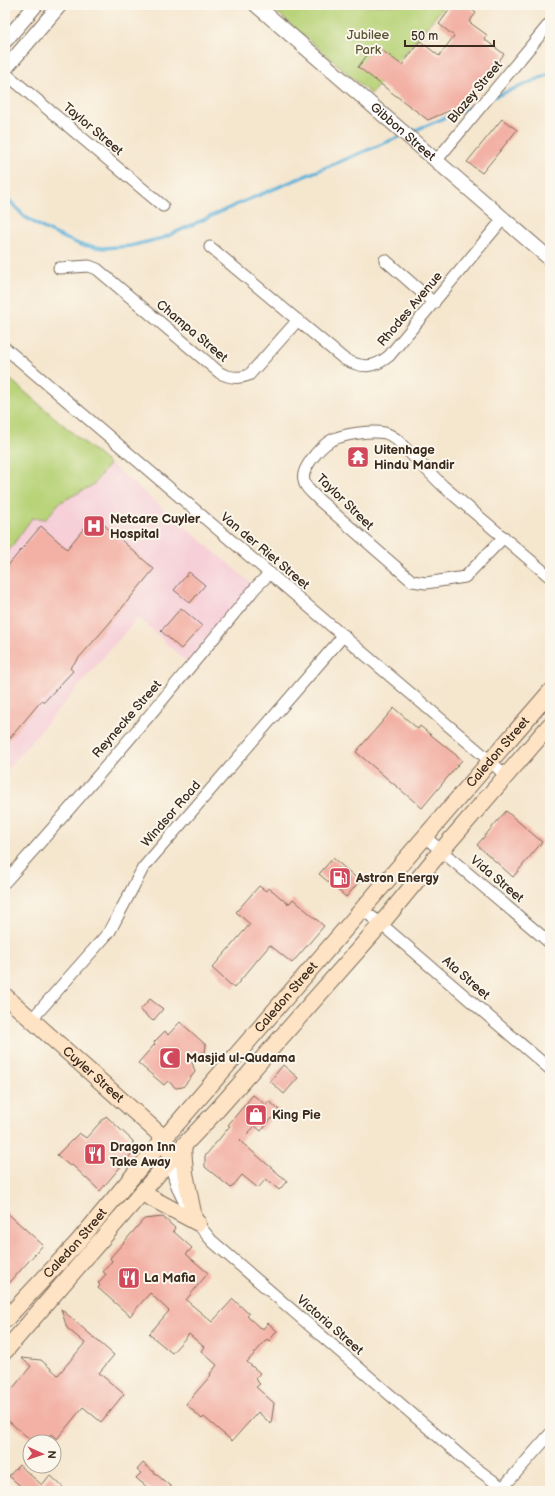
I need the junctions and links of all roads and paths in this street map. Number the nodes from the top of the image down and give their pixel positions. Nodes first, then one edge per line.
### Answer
1 (36, 5) edge
2 (60, 5) edge
3 (256, 5) edge
4 (550, 23) edge
5 (5, 41) edge
6 (5, 69) edge
7 (5, 73) edge
8 (436, 161) junction
9 (163, 206) dead end
10 (503, 219) junction
11 (210, 247) dead end
12 (550, 259) edge
13 (385, 260) dead end
14 (59, 268) dead end
15 (434, 303) junction
16 (298, 320) junction
17 (5, 348) edge
18 (504, 537) junction
19 (270, 573) junction
20 (550, 577) edge
21 (344, 635) junction
22 (550, 692) edge
23 (550, 725) edge
24 (490, 761) junction
25 (506, 776) junction
26 (425, 837) junction
27 (441, 851) junction
28 (5, 882) edge
29 (363, 910) junction
30 (381, 924) junction
31 (550, 943) edge
32 (5, 996) edge
33 (32, 1019) junction
34 (550, 1069) edge
35 (165, 1139) junction
36 (183, 1147) junction
37 (170, 1160) junction
38 (142, 1194) junction
39 (196, 1220) junction
40 (5, 1320) edge
41 (5, 1351) edge
42 (550, 1434) edge
43 (503, 1490) edge

1 - 5 street
2 - 6 street
3 - 8 street, Gibbon Street
4 - 8 street, Blazey Street
7 - 9 street, Taylor Street
8 - 10 street, Gibbon Street
10 - 12 street, Gibbon Street
10 - 15 street, Rhodes Avenue
11 - 16 street, Rhodes Avenue
13 - 15 street
14 - 16 street, Champa Street
15 - 16 street, Rhodes Avenue
17 - 19 street, Van der Riet Street
18 - 18 street, Taylor Street
18 - 20 street, Taylor Street
19 - 21 street, Van der Riet Street
19 - 28 street, Reynecke Street
21 - 24 street, Van der Riet Street
21 - 33 street, Windsor Road
22 - 24 main road, Caledon Street
23 - 25 main road, Caledon Street
24 - 25 street, Van der Riet Street
24 - 26 main road, Caledon Street
25 - 27 main road, Caledon Street
26 - 27 street, Vida Street
26 - 29 main road, Caledon Street
27 - 30 main road, Caledon Street
27 - 31 street, Vida Street
29 - 30 street, Ata Street
29 - 35 main road, Caledon Street
30 - 34 street, Ata Street
30 - 36 main road, Caledon Street
32 - 33 main road, Cuyler Street
33 - 35 main road, Cuyler Street
35 - 37 main road
35 - 40 main road, Caledon Street
36 - 37 main road, Caledon Street
36 - 39 main road
37 - 38 main road, Caledon Street
37 - 39 street, Victoria Street
38 - 39 main road
38 - 41 main road, Caledon Street
39 - 43 street, Victoria Street
42 - 43 street

